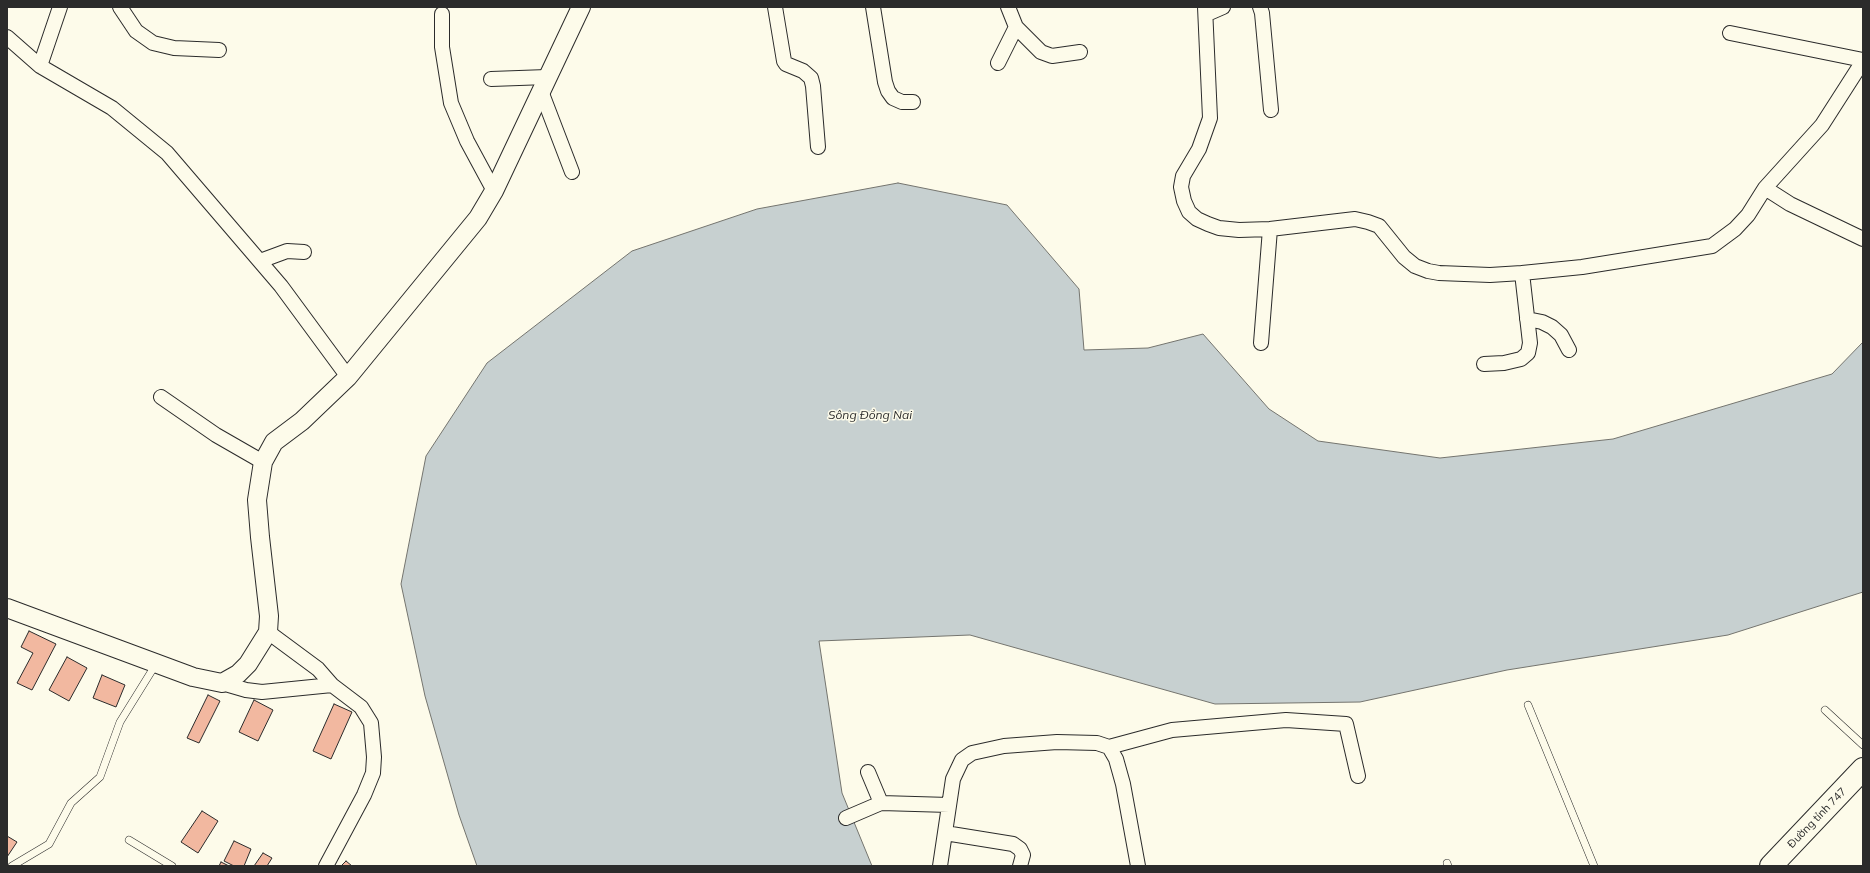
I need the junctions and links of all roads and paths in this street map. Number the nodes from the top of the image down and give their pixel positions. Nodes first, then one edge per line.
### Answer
1 (60, 7) edge
2 (120, 7) edge
3 (581, 7) edge
4 (775, 7) edge
5 (873, 7) edge
6 (1008, 7) edge
7 (1223, 7) edge
8 (1260, 7) edge
9 (1206, 10) edge
10 (442, 14) dead end
11 (1016, 27) junction
12 (1730, 33) dead end
13 (7, 37) edge
14 (219, 50) dead end
15 (1080, 52) dead end
16 (1863, 60) edge
17 (998, 63) dead end
18 (40, 66) junction
19 (491, 79) dead end
20 (544, 84) junction
21 (913, 102) dead end
22 (1271, 110) dead end
23 (818, 148) dead end
24 (572, 172) dead end
25 (1765, 188) junction
26 (494, 191) junction
27 (1270, 229) junction
28 (1863, 239) edge
29 (304, 252) dead end
30 (260, 261) junction
31 (1522, 273) junction
32 (1526, 319) junction
33 (1261, 343) dead end
34 (1570, 350) dead end
35 (1484, 364) dead end
36 (348, 377) junction
37 (161, 397) dead end
38 (263, 462) junction
39 (7, 608) edge
40 (268, 632) junction
41 (156, 663) junction
42 (222, 683) junction
43 (332, 685) junction
44 (1528, 705) dead end
45 (1825, 710) dead end
46 (1863, 745) edge
47 (1109, 747) junction
48 (1863, 769) edge
49 (868, 772) dead end
50 (1358, 776) dead end
51 (881, 803) junction
52 (948, 805) junction
53 (846, 818) dead end
54 (945, 834) junction
55 (129, 840) dead end
56 (12, 866) edge
57 (172, 866) edge
58 (326, 866) edge
59 (940, 866) edge
60 (1020, 866) edge
61 (1138, 866) edge
62 (1594, 866) edge
63 (1771, 866) edge

1 - 18 street
2 - 14 street
3 - 20 street
4 - 23 street
5 - 21 street
6 - 11 street
7 - 9 street
8 - 22 street
9 - 27 street
10 - 26 street
11 - 15 street
11 - 17 street
12 - 16 street
13 - 18 street
16 - 25 street
18 - 30 street
19 - 20 street
20 - 24 street
20 - 26 street
25 - 28 street
25 - 31 street
26 - 36 street
27 - 31 street
27 - 33 street
29 - 30 street
30 - 36 street
31 - 32 street
32 - 34 street
32 - 35 street
36 - 38 street
37 - 38 street
38 - 40 street
39 - 41 street
40 - 42 street
40 - 43 street
41 - 42 street
41 - 56 lane
42 - 43 street
43 - 58 street
44 - 62 lane
45 - 46 lane
47 - 50 street
47 - 52 street
47 - 61 street
48 - 63 main road, Đường tỉnh 747
49 - 51 street
51 - 52 street
51 - 53 street
52 - 54 street
54 - 59 street
54 - 60 street
55 - 57 lane

